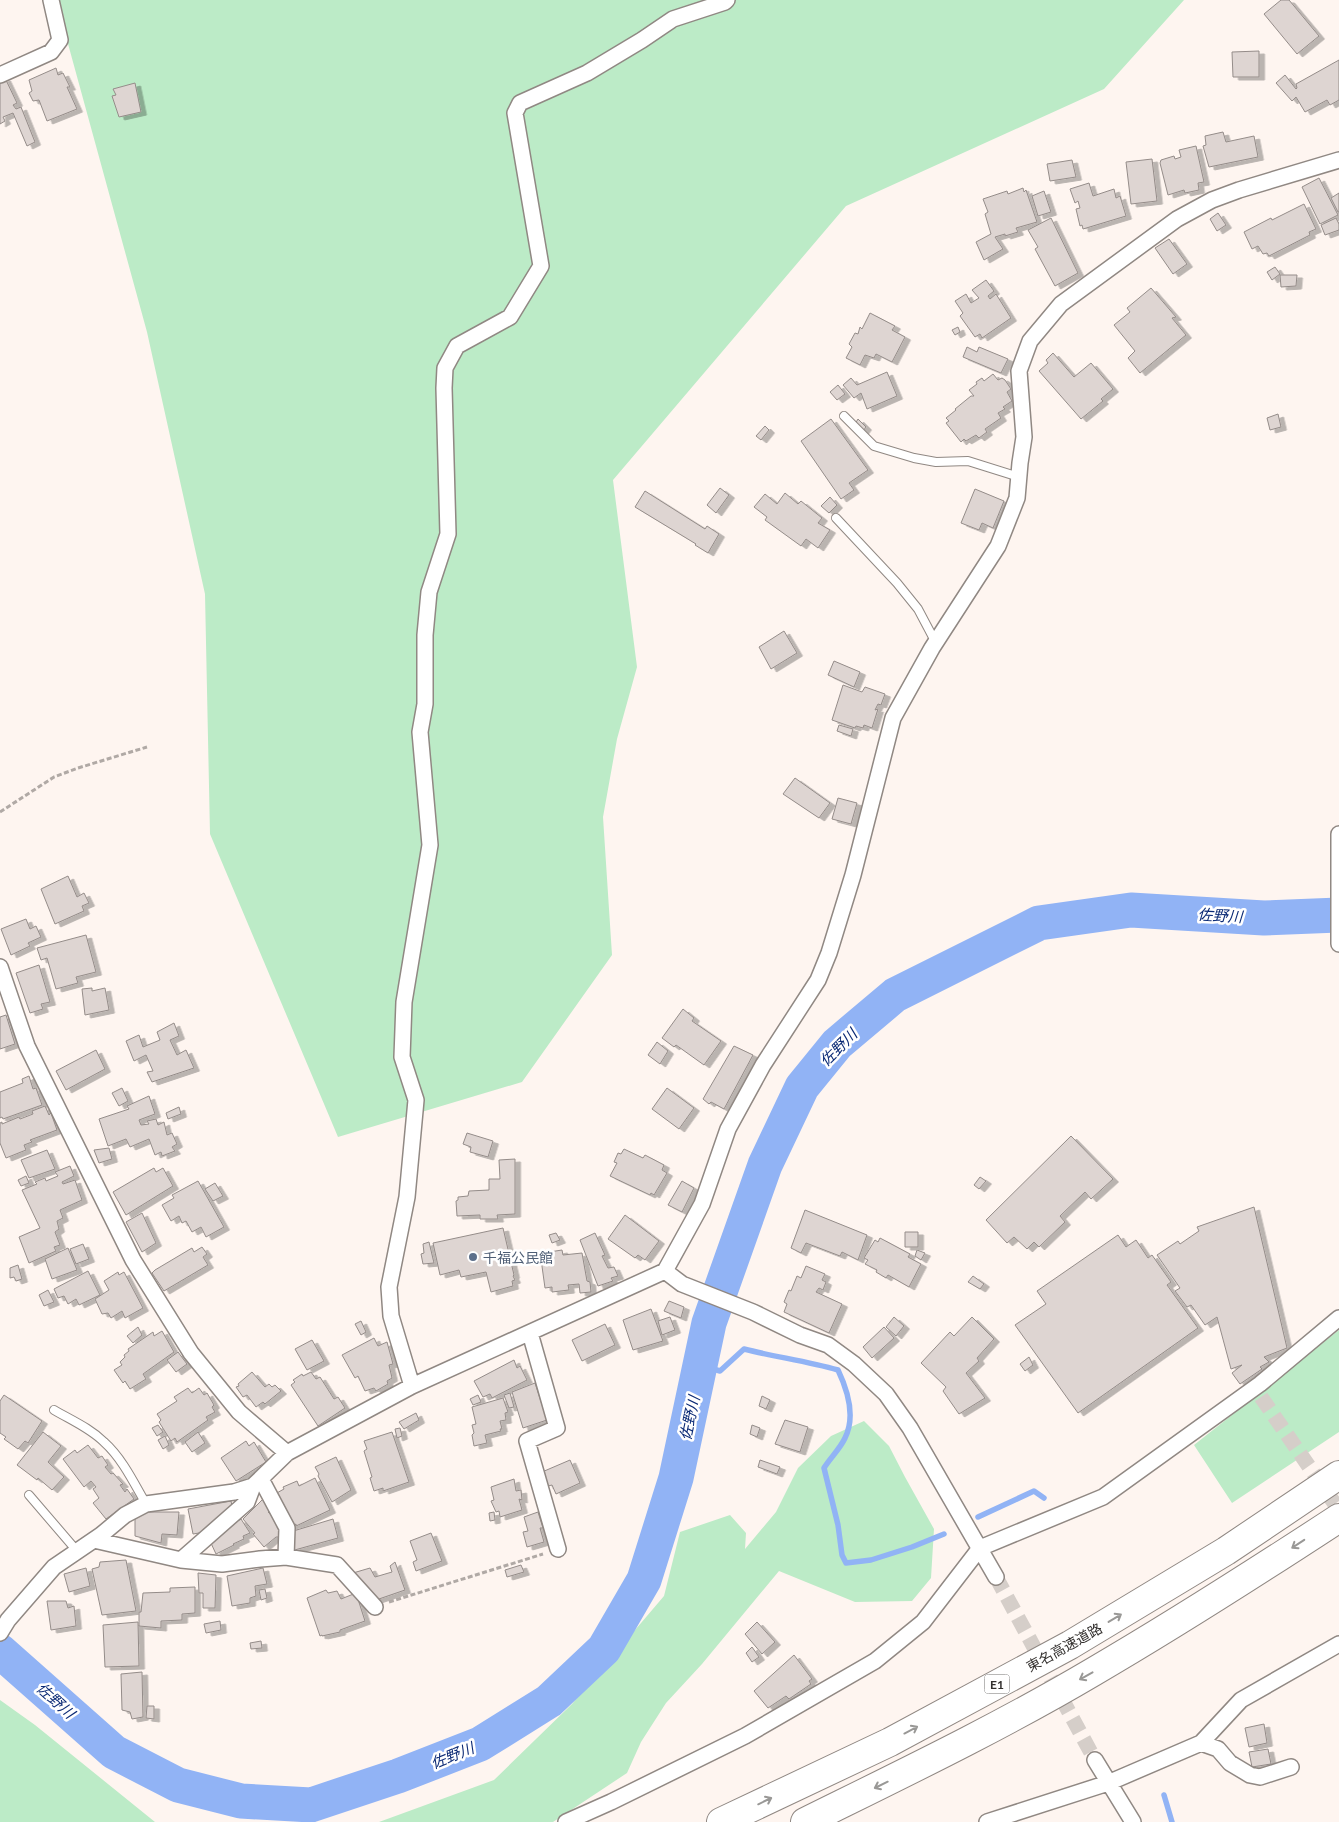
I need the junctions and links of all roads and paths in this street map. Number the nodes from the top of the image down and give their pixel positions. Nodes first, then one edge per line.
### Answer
1 (51, 0) edge
2 (727, 0) edge
3 (0, 74) edge
4 (1339, 160) edge
5 (844, 416) dead end
6 (1019, 477) junction
7 (836, 518) dead end
8 (936, 642) junction
9 (147, 747) dead end
10 (0, 812) edge
11 (1339, 834) edge
12 (1339, 872) edge
13 (1339, 943) edge
14 (0, 967) edge
15 (665, 1271) junction
16 (1339, 1318) edge
17 (530, 1332) junction
18 (412, 1386) junction
19 (54, 1410) dead end
20 (287, 1453) junction
21 (1339, 1475) edge
22 (257, 1482) junction
23 (29, 1495) dead end
24 (146, 1504) junction
25 (1339, 1518) edge
26 (94, 1540) junction
27 (980, 1548) junction
28 (558, 1550) joint
29 (77, 1551) junction
30 (286, 1557) junction
31 (180, 1560) junction
32 (996, 1577) tunnel mouth
33 (375, 1607) joint
34 (4, 1627) edge
35 (1339, 1644) edge
36 (1201, 1743) junction
37 (1095, 1760) tunnel mouth
38 (1291, 1767) dead end
39 (1108, 1783) junction
40 (566, 1822) edge
41 (721, 1822) edge
42 (805, 1822) edge
43 (987, 1822) edge
44 (1134, 1822) edge

1 - 3 street
2 - 18 street
4 - 6 street
5 - 6 lane
6 - 8 street
7 - 8 lane
8 - 15 street
9 - 10 path
11 - 12 street
12 - 13 street
14 - 20 street
15 - 17 street
15 - 27 street
16 - 27 street
17 - 18 street
17 - 28 street
18 - 20 street
19 - 24 lane
20 - 22 street
41 -> 21 highway, 東名高速道路 / E1
22 - 24 street
22 - 30 street
22 - 31 street
23 - 29 lane
24 - 26 street
25 -> 42 highway
26 - 29 street
26 - 31 street
27 - 32 street
27 - 40 street
28 - 33 path
29 - 34 street
30 - 31 street
30 - 33 street
35 - 36 street
36 - 38 street
36 - 39 street
37 - 39 street
39 - 43 street
39 - 44 street

